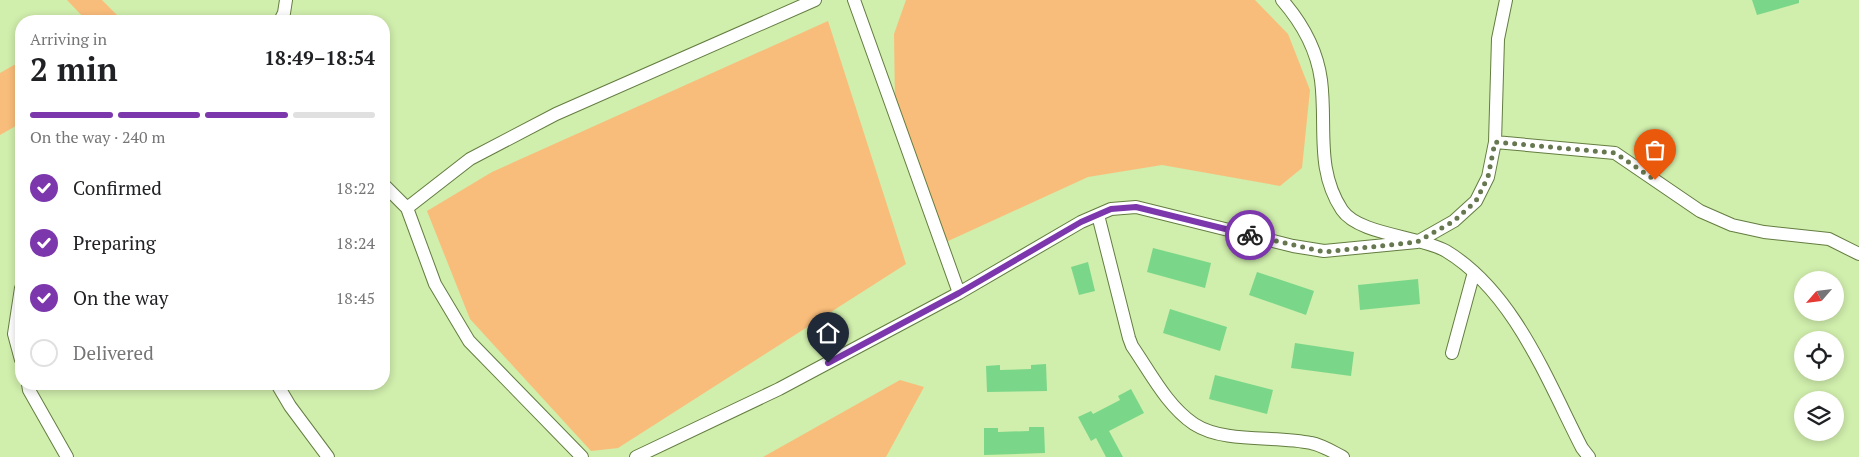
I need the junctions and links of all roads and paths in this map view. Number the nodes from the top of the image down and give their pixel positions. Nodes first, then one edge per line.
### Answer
1 (286, 0) edge
2 (815, 0) edge
3 (854, 0) edge
4 (1282, 0) edge
5 (1506, 0) edge
6 (283, 15) edge
7 (1495, 142) junction
8 (390, 191) edge
9 (407, 208) junction
10 (1098, 215) junction
11 (1417, 242) junction
12 (1859, 254) edge
13 (1474, 272) junction
14 (959, 293) junction
15 (1452, 353) dead end
16 (30, 390) edge
17 (281, 390) edge
18 (67, 457) edge
19 (328, 457) edge
20 (582, 457) edge
21 (636, 457) edge
22 (1343, 457) edge
23 (1589, 457) edge

1 - 6 street
2 - 9 street
3 - 14 street
4 - 11 street
5 - 7 street
7 - 11 street
7 - 12 street
8 - 9 street
9 - 20 street
10 - 11 street
10 - 14 street
10 - 22 street
11 - 13 street
13 - 15 street
13 - 23 street
14 - 21 street
16 - 18 street
17 - 19 street

